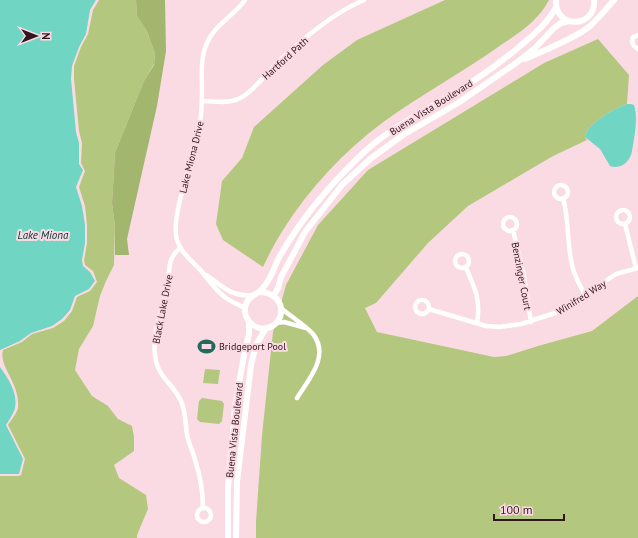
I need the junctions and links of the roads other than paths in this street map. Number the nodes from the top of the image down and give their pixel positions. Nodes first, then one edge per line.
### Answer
1 (246, 0) edge
2 (364, 0) edge
3 (556, 0) edge
4 (614, 0) edge
5 (594, 1) edge
6 (556, 7) junction
7 (570, 21) junction
8 (638, 35) edge
9 (638, 49) edge
10 (516, 63) junction
11 (202, 101) junction
12 (563, 198) dead end
13 (625, 224) dead end
14 (513, 230) dead end
15 (180, 248) junction
16 (466, 268) dead end
17 (637, 268) edge
18 (203, 273) junction
19 (259, 292) junction
20 (252, 295) junction
21 (274, 295) junction
22 (585, 295) junction
23 (244, 308) junction
24 (281, 308) junction
25 (429, 309) dead end
26 (249, 322) junction
27 (531, 322) junction
28 (276, 323) junction
29 (477, 323) junction
30 (266, 328) junction
31 (307, 328) junction
32 (297, 398) dead end
33 (202, 508) dead end
34 (228, 538) edge
35 (236, 538) edge

1 - 11 street, Lake Miona Drive
2 - 11 street, Hartford Path
3 - 6 main road
4 - 10 main road
5 - 7 main road, Buena Vista Boulevard
6 - 7 main road
6 - 19 main road, Buena Vista Boulevard
7 - 10 main road, Buena Vista Boulevard
8 - 9 street
10 - 21 main road, Buena Vista Boulevard
11 - 15 street, Lake Miona Drive
12 - 22 street
13 - 17 street
14 - 27 street, Benzinger Court
15 - 18 street
15 - 33 street, Black Lake Drive
16 - 29 street
17 - 22 street, Winifred Way
18 - 20 street
18 - 23 street
19 - 20 main road
19 - 21 main road
20 - 23 main road
21 - 24 main road
22 - 27 street, Winifred Way
23 - 26 main road
24 - 28 main road
24 - 31 street
25 - 29 street, Winifred Way
26 - 30 main road
26 - 34 main road, Buena Vista Boulevard
27 - 29 street, Winifred Way
28 - 30 main road
28 - 31 street
30 - 35 main road, Buena Vista Boulevard
31 - 32 street

